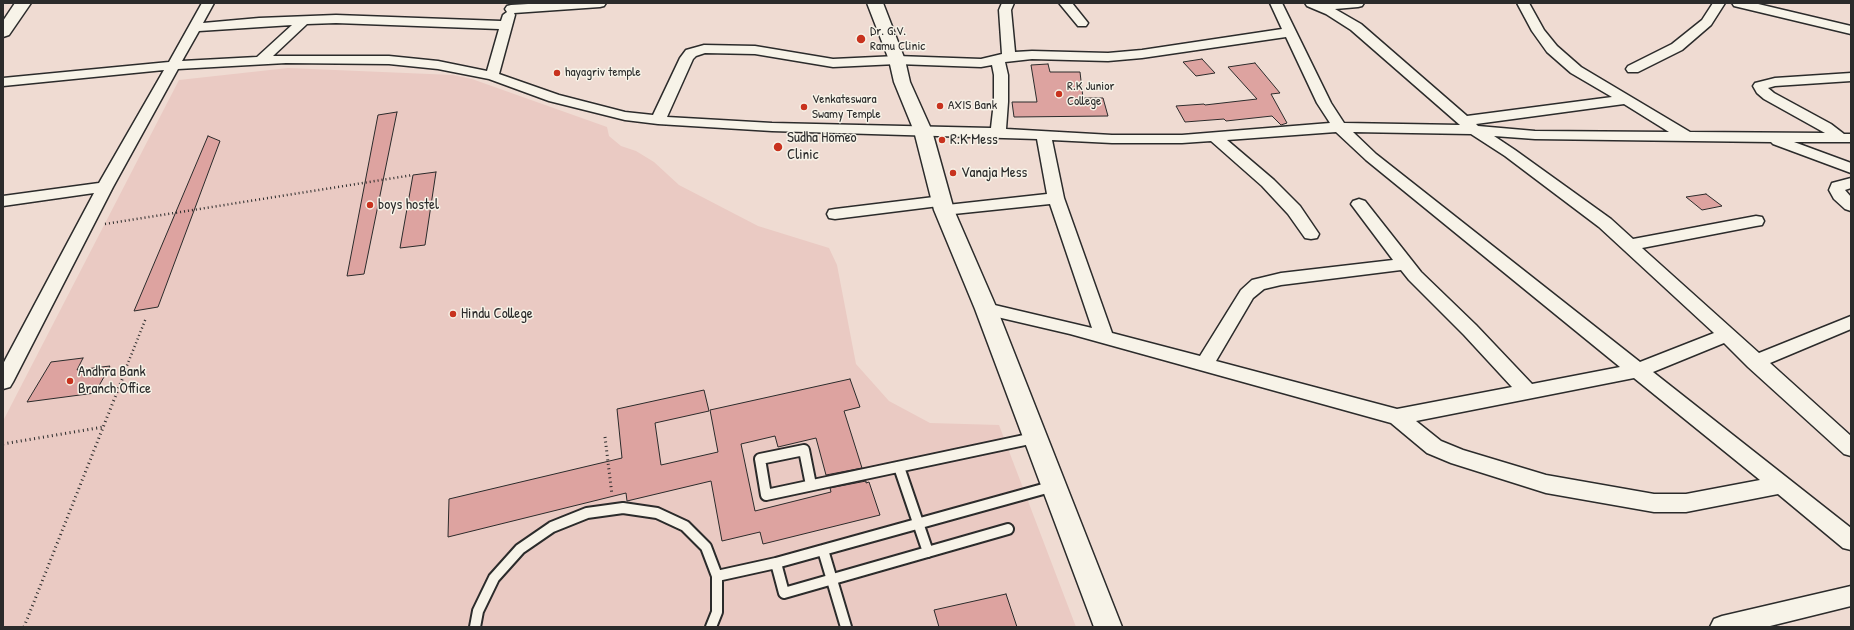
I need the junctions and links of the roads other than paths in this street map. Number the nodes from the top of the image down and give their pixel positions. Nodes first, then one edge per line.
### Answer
1 (23, 3) edge
2 (208, 3) edge
3 (600, 3) edge
4 (875, 3) edge
5 (1008, 3) edge
6 (1065, 3) edge
7 (1276, 3) edge
8 (1358, 3) edge
9 (1523, 3) edge
10 (1719, 3) edge
11 (1738, 3) edge
12 (1315, 4) edge
13 (512, 6) edge
14 (304, 20) junction
15 (1082, 23) dead end
16 (506, 26) junction
17 (1834, 26) junction
18 (194, 28) junction
19 (1851, 30) edge
20 (3, 32) edge
21 (1290, 32) junction
22 (1851, 40) edge
23 (1004, 59) junction
24 (262, 60) junction
25 (897, 60) junction
26 (174, 65) junction
27 (1633, 69) dead end
28 (492, 76) junction
29 (1851, 77) edge
30 (3, 82) edge
31 (1625, 100) junction
32 (658, 120) junction
33 (1469, 126) junction
34 (1340, 127) junction
35 (923, 131) junction
36 (998, 133) junction
37 (1044, 135) junction
38 (1214, 136) junction
39 (1686, 136) junction
40 (1766, 137) junction
41 (1846, 138) edge
42 (1851, 168) edge
43 (1851, 183) edge
44 (105, 187) junction
45 (1056, 198) junction
46 (3, 201) edge
47 (1359, 204) dead end
48 (943, 206) junction
49 (1851, 206) edge
50 (835, 214) dead end
51 (1756, 221) dead end
52 (1311, 234) dead end
53 (1629, 245) junction
54 (1406, 264) junction
55 (986, 309) junction
56 (1851, 322) edge
57 (1726, 335) junction
58 (1105, 338) junction
59 (1755, 362) junction
60 (1204, 365) junction
61 (1639, 370) junction
62 (3, 382) edge
63 (1528, 392) junction
64 (1397, 417) junction
65 (1034, 438) junction
66 (1851, 448) edge
67 (899, 467) junction
68 (811, 485) junction
69 (1782, 485) junction
70 (1054, 486) junction
71 (919, 524) junction
72 (1008, 529) dead end
73 (1851, 541) edge
74 (823, 550) junction
75 (928, 552) junction
76 (776, 563) junction
77 (717, 576) junction
78 (832, 579) junction
79 (1851, 596) edge
80 (475, 627) edge
81 (711, 627) edge
82 (846, 627) edge
83 (1108, 627) edge
84 (1722, 627) edge

1 - 20 street
2 - 18 street
3 - 13 street
4 - 25 street
5 - 23 street
6 - 15 street
7 - 21 street
8 - 12 street
9 - 31 street
10 - 27 street
11 - 17 street
12 - 33 street
13 - 16 street
14 - 16 street
14 - 18 street
14 - 24 street
16 - 28 street
17 - 19 street
17 - 22 street
18 - 26 street
21 - 23 street
21 - 34 street
23 - 25 street
23 - 36 street
24 - 26 street
24 - 28 street
25 - 32 street
25 - 35 street
26 - 30 street
26 - 44 street
28 - 32 street
29 - 41 street
31 - 33 street
31 - 39 street
32 - 35 street
33 - 34 street
33 - 39 street
33 - 53 street
34 - 38 street
34 - 61 street
35 - 36 street
35 - 48 street
36 - 37 street
37 - 38 street
37 - 45 street
38 - 52 street
39 - 40 street
40 - 41 street
40 - 42 street
43 - 49 street
44 - 46 street
44 - 62 street
45 - 48 street
45 - 58 street
47 - 54 street
48 - 50 street
48 - 55 street
51 - 53 street
53 - 57 street
54 - 60 street
54 - 63 street
55 - 58 street
55 - 65 street
56 - 59 street
57 - 59 street
57 - 61 street
58 - 60 street
59 - 66 street
60 - 64 street
61 - 63 street
61 - 69 street
63 - 64 street
64 - 69 street
65 - 67 lane
65 - 70 street
67 - 68 lane
67 - 71 lane
68 - 68 lane
69 - 73 street
70 - 71 lane
70 - 83 street
71 - 74 lane
71 - 75 lane
72 - 75 lane
74 - 76 lane
74 - 78 lane
75 - 78 lane
76 - 77 lane
76 - 78 lane
77 - 80 lane
77 - 81 lane
78 - 82 lane
79 - 84 street

